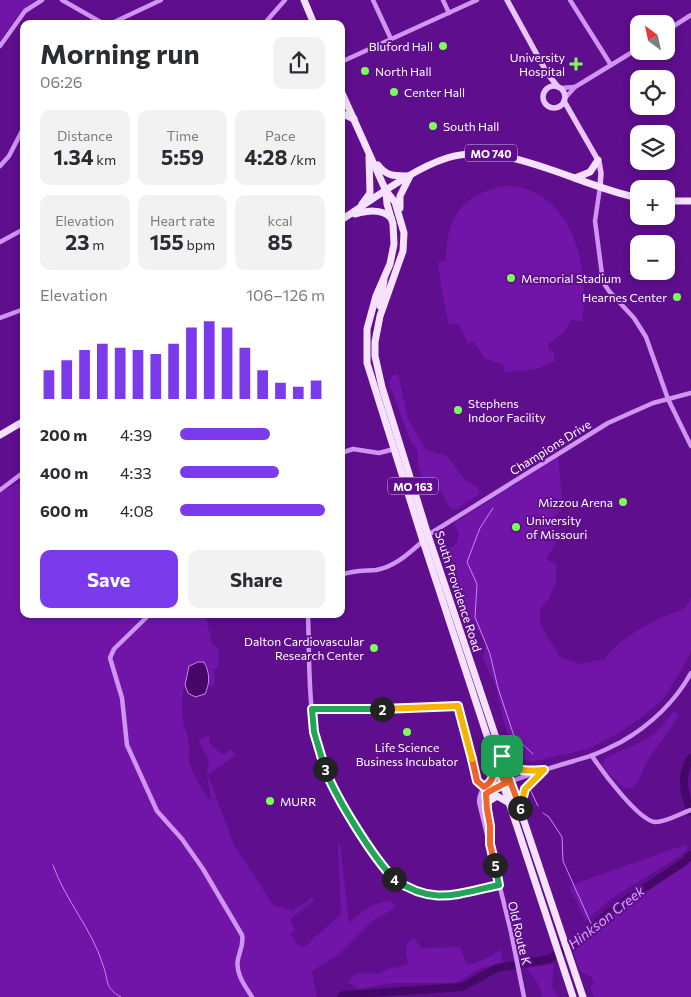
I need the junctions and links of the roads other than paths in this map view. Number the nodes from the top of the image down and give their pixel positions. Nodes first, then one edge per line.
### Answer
1 (42, 0) edge
2 (62, 0) edge
3 (161, 0) edge
4 (285, 0) edge
5 (302, 0) edge
6 (373, 0) edge
7 (443, 0) edge
8 (477, 0) edge
9 (508, 0) edge
10 (570, 0) edge
11 (449, 13) junction
12 (691, 15) edge
13 (97, 20) edge
14 (118, 20) edge
15 (268, 20) edge
16 (312, 20) edge
17 (675, 25) edge
18 (391, 39) junction
19 (0, 46) edge
20 (630, 53) edge
21 (345, 60) edge
22 (611, 65) junction
23 (547, 73) junction
24 (575, 87) junction
25 (548, 88) junction
26 (560, 88) junction
27 (565, 99) junction
28 (345, 102) edge
29 (557, 108) junction
30 (345, 115) edge
31 (571, 116) junction
32 (354, 120) junction
33 (20, 135) edge
34 (369, 152) junction
35 (598, 160) junction
36 (0, 166) edge
37 (410, 176) junction
38 (575, 178) junction
39 (600, 187) junction
40 (386, 191) junction
41 (630, 195) edge
42 (675, 201) edge
43 (691, 201) edge
44 (349, 215) junction
45 (400, 217) junction
46 (345, 218) edge
47 (392, 220) junction
48 (20, 231) edge
49 (0, 242) edge
50 (383, 277) junction
51 (20, 310) edge
52 (380, 316) junction
53 (0, 318) edge
54 (691, 393) edge
55 (668, 398) junction
56 (20, 424) edge
57 (0, 436) edge
58 (691, 446) edge
59 (394, 449) junction
60 (345, 452) edge
61 (20, 475) edge
62 (0, 490) edge
63 (426, 538) junction
64 (345, 574) edge
65 (146, 618) edge
66 (308, 618) edge
67 (691, 673) edge
68 (312, 709) junction
69 (494, 754) junction
70 (502, 756) junction
71 (592, 756) junction
72 (544, 770) junction
73 (506, 782) junction
74 (487, 785) junction
75 (486, 803) junction
76 (511, 804) junction
77 (520, 809) junction
78 (691, 810) edge
79 (490, 844) junction
80 (499, 885) junction
81 (252, 997) edge
82 (524, 997) edge
83 (573, 997) edge
84 (583, 997) edge

1 - 19 street
2 - 13 street
3 - 14 street
4 - 15 street
5 - 16 main road
6 - 18 street
7 - 11 street
8 - 11 street
9 - 23 street
10 - 22 street
11 - 18 street
12 - 17 street
18 - 21 street
20 - 22 street
22 - 24 street
23 - 25 street
23 - 26 street
24 - 26 street
24 - 27 street
25 - 26 street
25 - 29 street
26 - 27 street
27 - 29 street
27 - 31 street
28 - 32 main road, South Providence Road / MO 163
29 - 31 street
30 - 32 main road
31 - 35 street
32 - 34 main road, South Providence Road / MO 163
33 - 36 street
34 - 37 main road
34 - 40 main road, South Providence Road / MO 163
34 - 44 main road
35 - 38 main road
35 - 39 street
37 - 38 main road, MO 740
37 - 40 main road, MO 740
37 - 45 main road
38 - 39 main road, MO 740
39 - 41 main road, MO 740
39 - 55 street
40 - 44 main road, MO 740
40 - 45 main road, South Providence Road / MO 163
40 - 47 main road, South Providence Road / MO 163
42 - 43 main road
44 - 46 main road, MO 740
44 - 47 main road
45 - 52 main road, South Providence Road / MO 163
47 - 50 main road, South Providence Road / MO 163
48 - 49 street
50 - 52 main road
50 - 59 main road, South Providence Road / MO 163
51 - 53 street
52 - 63 main road, South Providence Road / MO 163
54 - 55 street, Champions Drive
55 - 58 street
55 - 63 street, Champions Drive
56 - 57 main road
59 - 60 street
59 - 63 main road, South Providence Road / MO 163
61 - 62 street
63 - 64 street, Champions Drive
63 - 69 main road, South Providence Road / MO 163
63 - 70 main road, South Providence Road / MO 163
65 - 81 street
66 - 68 street
67 - 71 street
68 - 74 street
68 - 80 street
69 - 73 main road, South Providence Road / MO 163
69 - 74 main road
70 - 72 main road
70 - 73 main road, South Providence Road / MO 163
71 - 72 street
71 - 78 street
72 - 73 street
72 - 77 main road
73 - 74 street
73 - 75 street
73 - 76 main road, South Providence Road / MO 163
73 - 77 main road, South Providence Road / MO 163
74 - 79 street, Old Route K
75 - 76 main road
75 - 79 street, Old Route K
76 - 83 main road, South Providence Road / MO 163
77 - 84 main road, South Providence Road / MO 163
79 - 80 street, Old Route K
80 - 82 street, Old Route K

